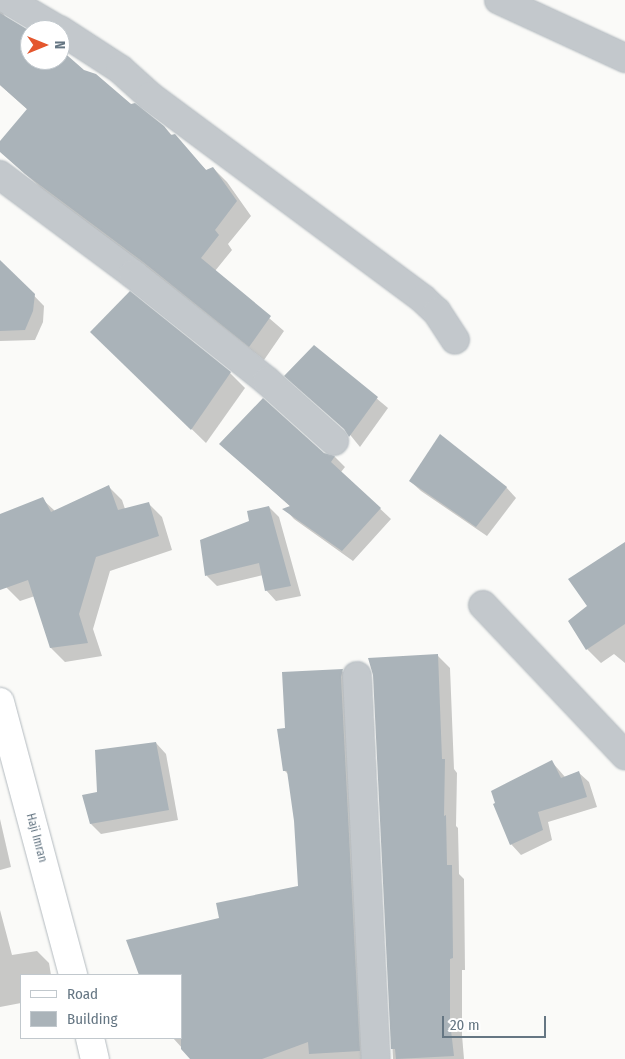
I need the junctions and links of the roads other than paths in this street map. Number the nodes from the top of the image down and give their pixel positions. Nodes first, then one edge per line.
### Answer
1 (8, 0) edge
2 (499, 0) edge
3 (43, 20) edge
4 (70, 36) edge
5 (625, 58) edge
6 (0, 175) edge
7 (455, 340) dead end
8 (334, 441) dead end
9 (483, 605) dead end
10 (357, 676) dead end
11 (0, 702) edge
12 (6, 747) edge
13 (625, 755) edge
14 (73, 974) edge
15 (90, 1039) edge
16 (96, 1059) edge
17 (376, 1059) edge

1 - 3 street
2 - 5 street
4 - 7 street
6 - 8 street
9 - 13 street
10 - 17 street
11 - 12 street, Haji Imran
12 - 14 street, Haji Imran
15 - 16 street

